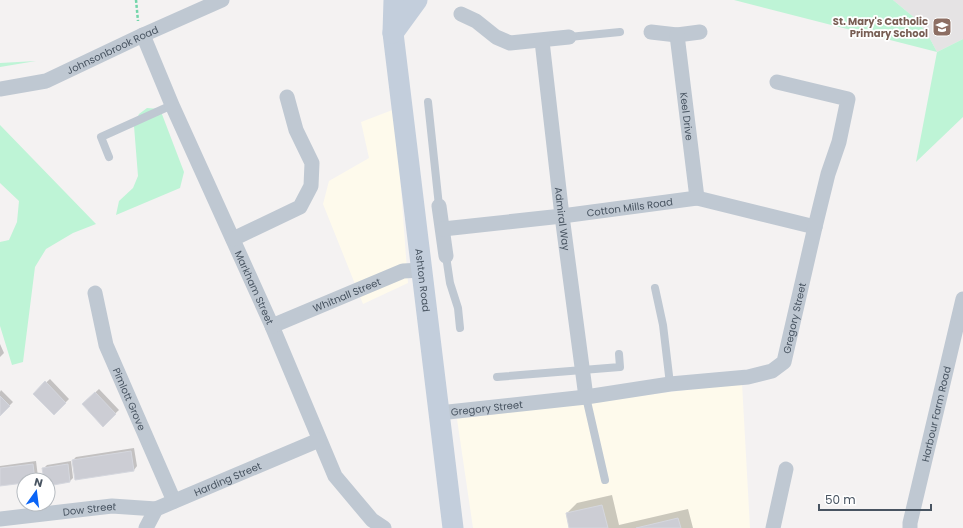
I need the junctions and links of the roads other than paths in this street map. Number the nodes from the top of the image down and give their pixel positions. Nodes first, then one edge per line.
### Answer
1 (222, 0) edge
2 (394, 0) edge
3 (417, 0) edge
4 (461, 14) dead end
5 (141, 29) junction
6 (620, 32) dead end
7 (651, 32) dead end
8 (700, 32) dead end
9 (393, 33) junction
10 (677, 35) junction
11 (569, 37) joint
12 (542, 41) junction
13 (777, 82) dead end
14 (0, 89) edge
15 (288, 97) dead end
16 (428, 102) dead end
17 (172, 105) junction
18 (108, 157) dead end
19 (697, 198) junction
20 (439, 206) joint
21 (562, 216) junction
22 (815, 227) junction
23 (443, 229) junction
24 (233, 239) junction
25 (446, 256) joint
26 (422, 270) junction
27 (656, 288) dead end
28 (95, 293) dead end
29 (963, 299) edge
30 (272, 326) junction
31 (460, 328) dead end
32 (956, 352) edge
33 (619, 354) dead end
34 (583, 369) junction
35 (497, 377) dead end
36 (670, 384) junction
37 (586, 397) junction
38 (439, 413) junction
39 (319, 440) junction
40 (786, 469) dead end
41 (605, 480) dead end
42 (174, 501) junction
43 (156, 509) junction
44 (0, 519) edge
45 (376, 525) edge
46 (146, 528) edge
47 (453, 528) edge
48 (772, 528) edge
49 (910, 528) edge

1 - 5 street, Johnsonbrook Road
2 - 9 main road, Ashton Road
3 - 9 main road
4 - 12 street
5 - 14 street, Johnsonbrook Road
5 - 17 street, Markham Street
6 - 11 lane
7 - 10 street
8 - 10 street
9 - 26 main road, Ashton Road
10 - 19 street, Keel Drive
11 - 12 street
12 - 21 street, Admiral Way
13 - 22 street, Gregory Street
15 - 24 street
16 - 20 lane
17 - 18 lane
17 - 24 street, Markham Street
19 - 21 street, Cotton Mills Road
19 - 22 street, Cotton Mills Road
20 - 23 street
21 - 23 street, Cotton Mills Road
21 - 34 street, Admiral Way
22 - 36 street, Gregory Street
23 - 25 street
24 - 30 street, Markham Street
25 - 31 lane
26 - 30 street, Whitnall Street
26 - 38 main road, Ashton Road
27 - 36 lane
28 - 42 street, Pimlott Grove
29 - 32 street, Harbour Farm Road
30 - 39 street, Markham Street
32 - 49 street, Harbour Farm Road
33 - 34 lane
34 - 35 lane
34 - 37 street, Admiral Way
36 - 37 street, Gregory Street
37 - 38 street, Gregory Street
37 - 41 lane
38 - 47 main road, Ashton Road
39 - 42 street, Harding Street
39 - 45 street, Markham Street
40 - 48 street
42 - 43 street, Harding Street
43 - 44 street, Dow Street
43 - 46 street

